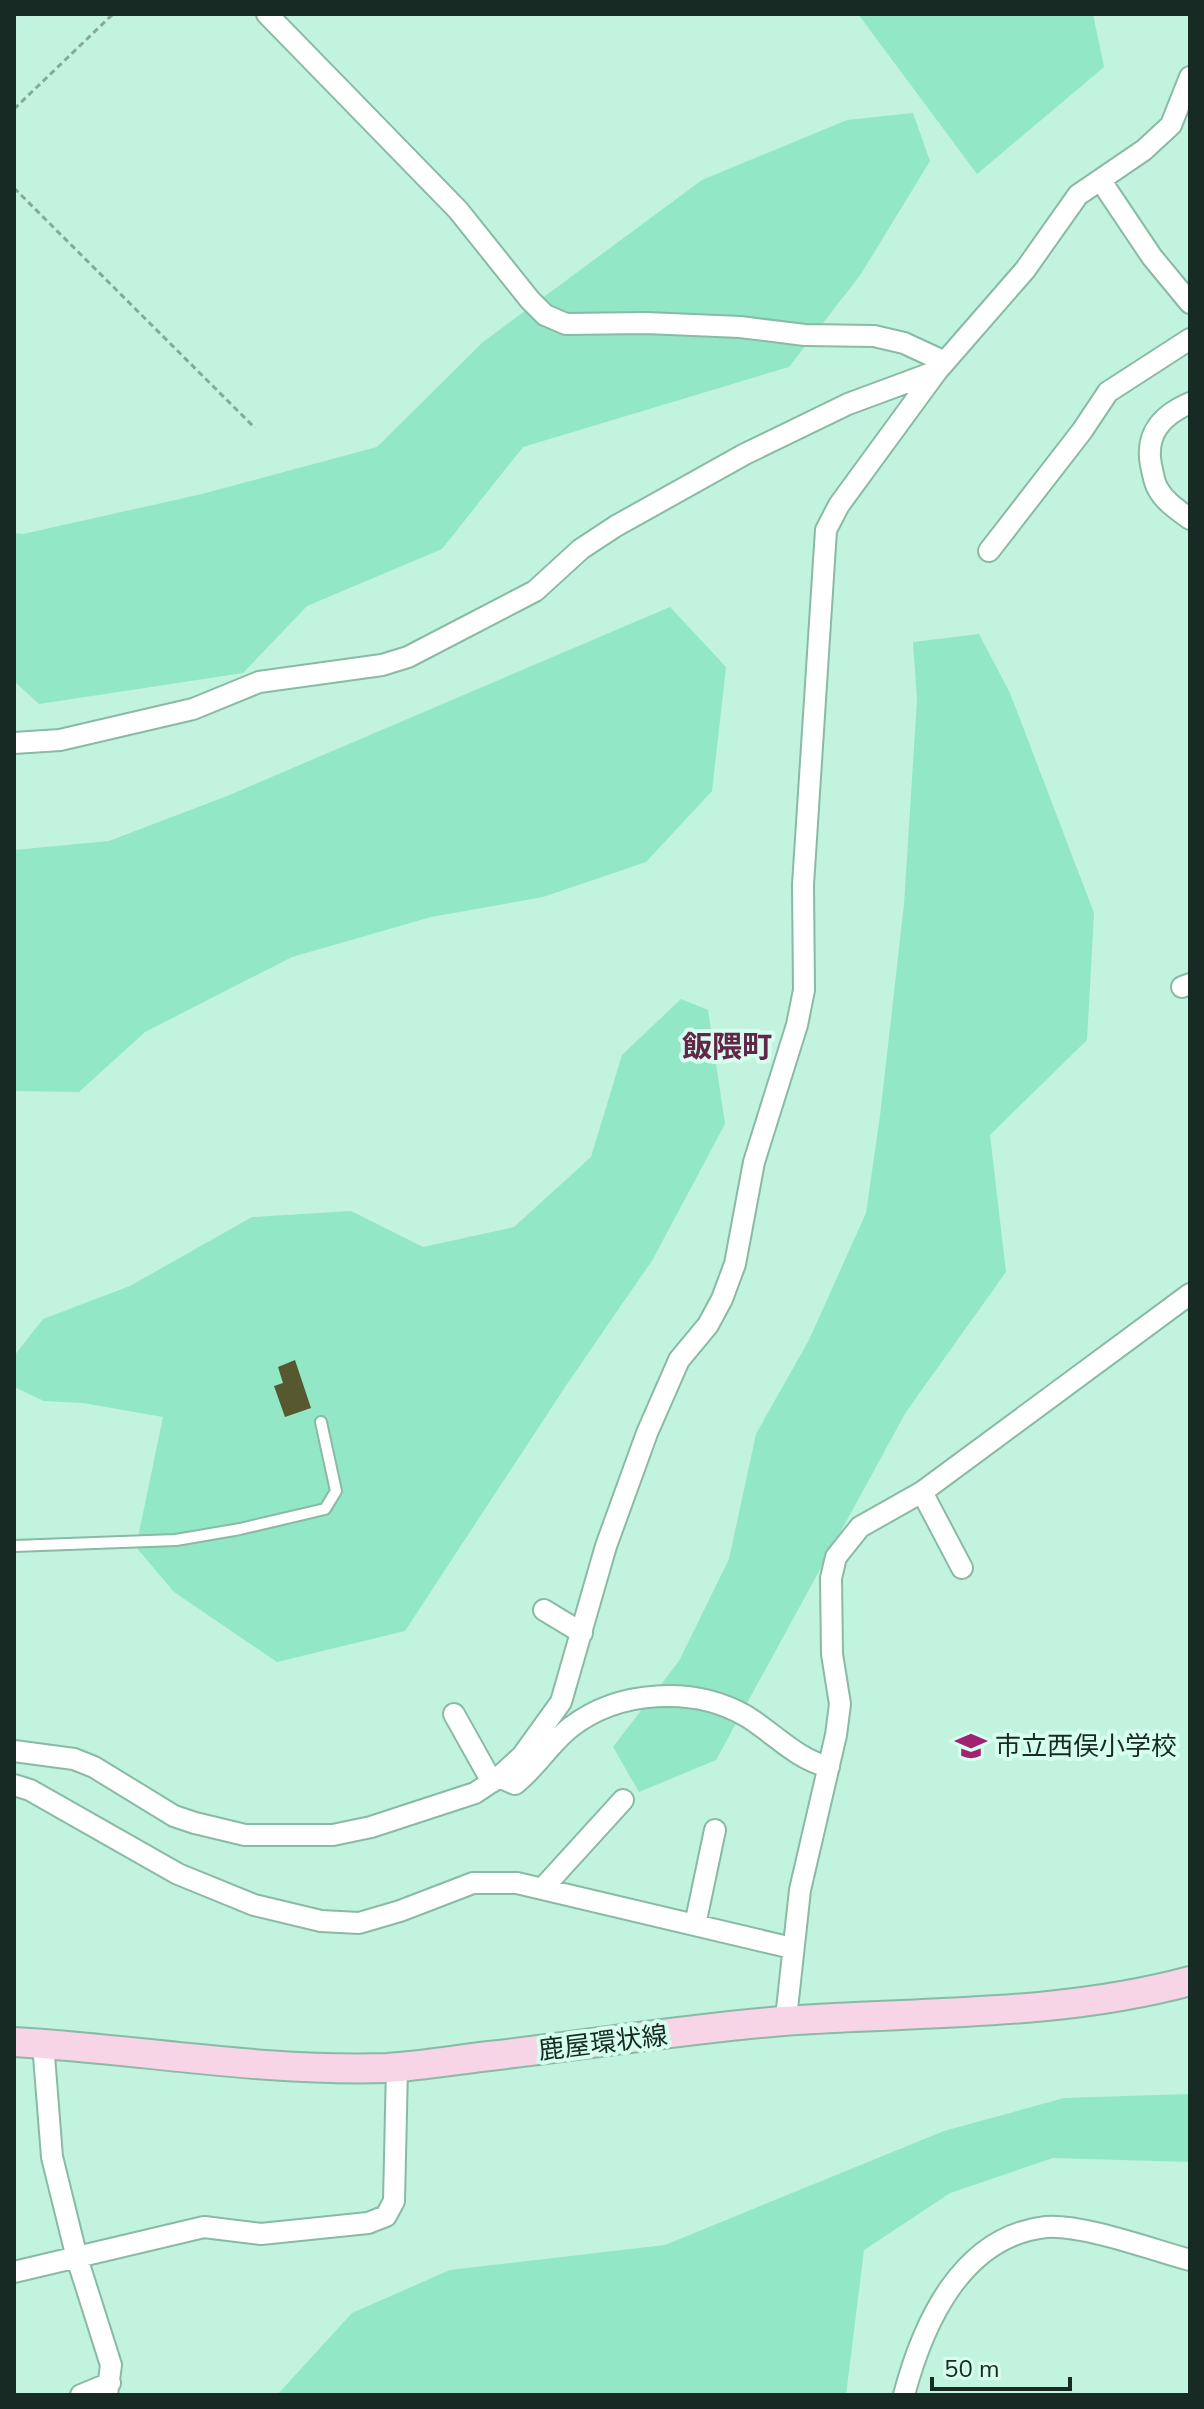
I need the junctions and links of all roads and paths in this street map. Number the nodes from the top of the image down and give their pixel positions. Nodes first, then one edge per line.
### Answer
1 (113, 14) edge
2 (267, 14) edge
3 (1190, 77) edge
4 (14, 109) edge
5 (1101, 181) junction
6 (14, 188) edge
7 (1190, 303) edge
8 (1190, 339) edge
9 (941, 367) junction
10 (1190, 403) edge
11 (255, 428) dead end
12 (1190, 519) edge
13 (989, 551) dead end
14 (14, 743) edge
15 (1190, 1294) edge
16 (321, 1422) dead end
17 (922, 1492) junction
18 (14, 1546) edge
19 (962, 1568) dead end
20 (544, 1610) dead end
21 (582, 1633) junction
22 (454, 1714) dead end
23 (14, 1751) edge
24 (829, 1767) junction
25 (496, 1779) junction
26 (14, 1785) edge
27 (623, 1800) dead end
28 (715, 1830) dead end
29 (542, 1889) junction
30 (695, 1925) junction
31 (792, 1948) junction
32 (1190, 1981) edge
33 (782, 2021) junction
34 (14, 2042) edge
35 (43, 2043) junction
36 (397, 2067) junction
37 (77, 2258) junction
38 (1190, 2260) edge
39 (14, 2272) edge
40 (109, 2389) edge
41 (81, 2395) edge
42 (904, 2395) edge

1 - 4 path
2 - 9 street
3 - 5 street
5 - 7 street
5 - 9 street
6 - 11 path
8 - 13 street
9 - 14 street
9 - 21 street
10 - 12 street
15 - 17 street
16 - 18 lane
17 - 19 street
17 - 24 street
20 - 21 street
21 - 25 street
22 - 25 street
23 - 25 street
24 - 25 street
24 - 31 street
26 - 29 street
27 - 29 street
28 - 30 street
29 - 30 street
30 - 31 street
31 - 33 street
32 - 33 main road, 鹿屋環状線
33 - 36 main road, 鹿屋環状線
34 - 35 main road, 鹿屋環状線
35 - 36 main road, 鹿屋環状線
35 - 37 street
36 - 37 street
37 - 39 street
37 - 40 street
38 - 42 street
40 - 41 street

